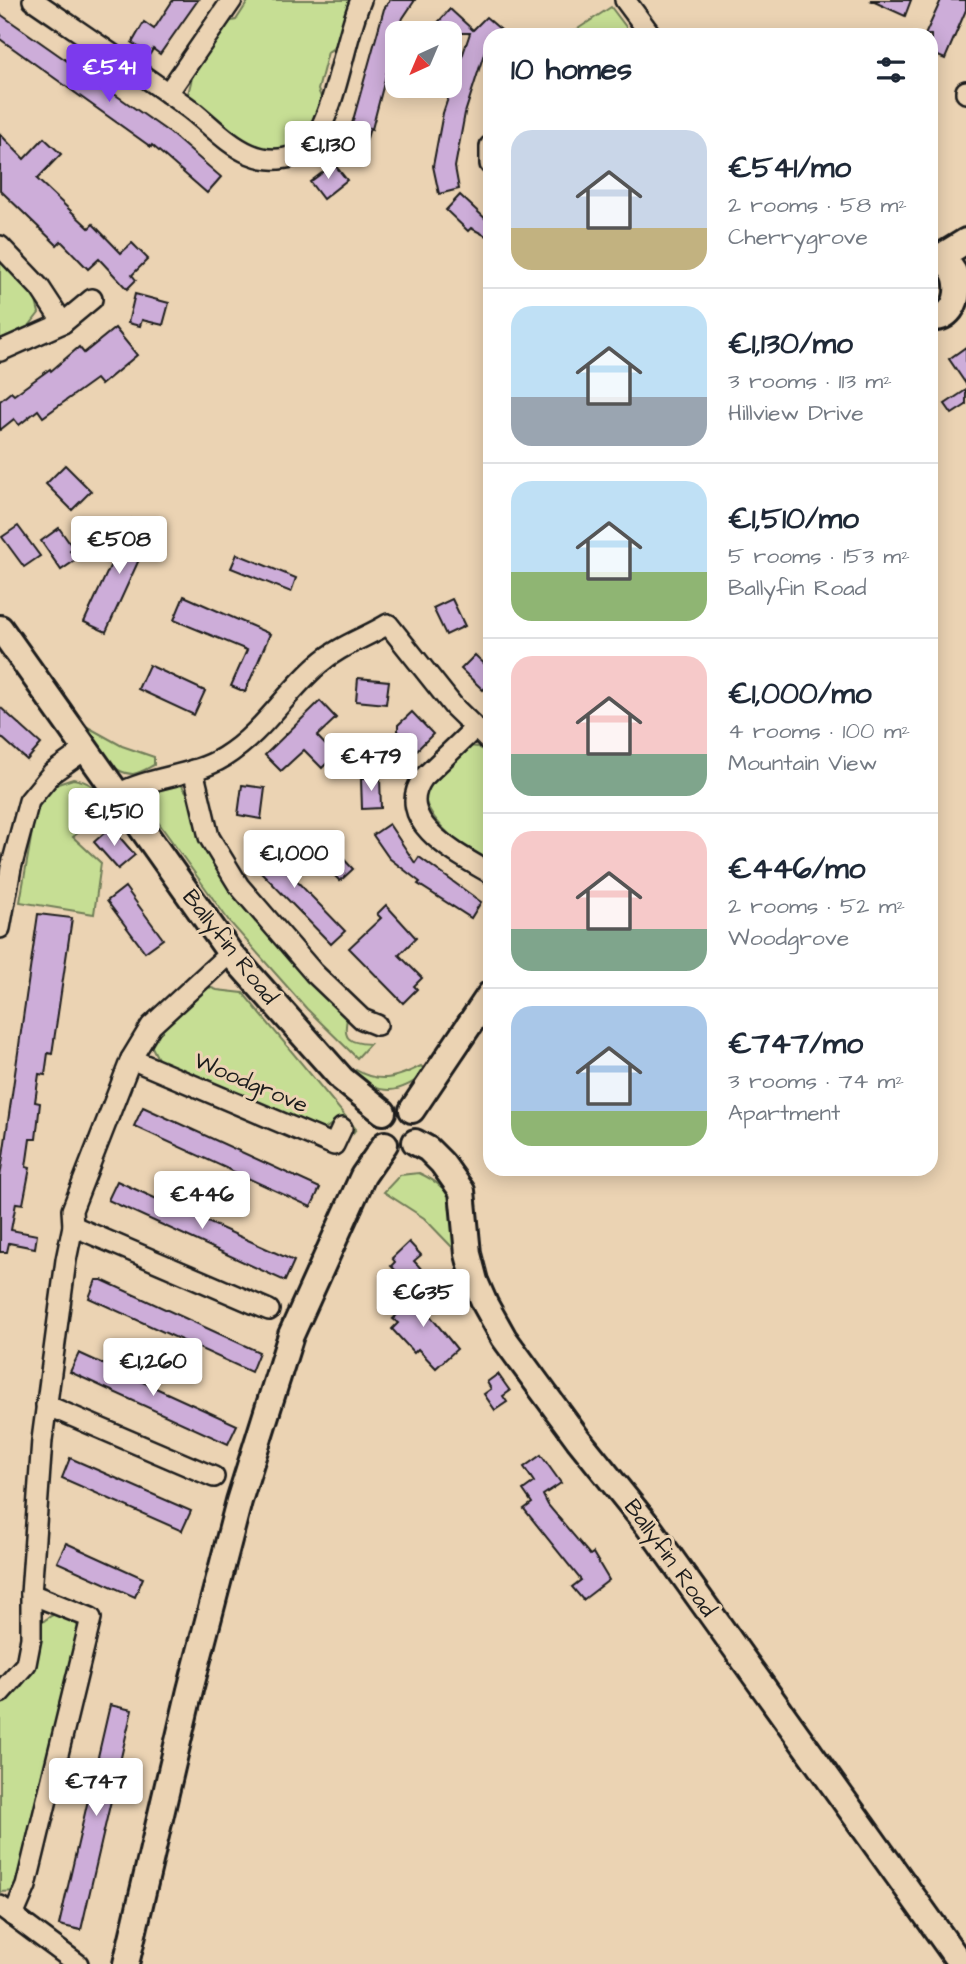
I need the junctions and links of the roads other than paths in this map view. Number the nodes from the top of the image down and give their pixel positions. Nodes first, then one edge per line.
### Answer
1 (33, 0) edge
2 (232, 0) edge
3 (361, 0) edge
4 (625, 0) edge
5 (646, 28) edge
6 (168, 93) junction
7 (966, 241) edge
8 (0, 246) edge
9 (938, 257) edge
10 (938, 261) edge
11 (92, 299) dead end
12 (954, 301) edge
13 (62, 323) junction
14 (0, 351) edge
15 (0, 628) edge
16 (474, 729) junction
17 (483, 736) edge
18 (83, 747) junction
19 (193, 769) junction
20 (118, 794) junction
21 (483, 868) edge
22 (0, 928) edge
23 (230, 953) junction
24 (483, 1004) edge
25 (364, 1026) dead end
26 (131, 1059) junction
27 (412, 1110) junction
28 (383, 1112) junction
29 (342, 1128) dead end
30 (415, 1142) junction
31 (384, 1144) junction
32 (73, 1226) junction
33 (269, 1310) dead end
34 (47, 1405) junction
35 (214, 1476) dead end
36 (31, 1594) junction
37 (0, 1693) edge
38 (6, 1911) edge
39 (78, 1964) edge
40 (126, 1964) edge
41 (961, 1964) edge

1 - 6 street
2 - 6 street
3 - 6 street
4 - 5 street
7 - 9 street
8 - 13 street
10 - 12 street
11 - 13 street
13 - 14 street
15 - 18 street, Ballyfin Road
16 - 17 street
16 - 19 street
16 - 21 street
18 - 20 street, Ballyfin Road
18 - 22 street
19 - 20 street
19 - 25 street
20 - 23 street, Ballyfin Road
23 - 26 street
23 - 28 street, Ballyfin Road
24 - 27 street
26 - 29 street, Woodgrove
26 - 32 street
27 - 28 street
27 - 30 street
28 - 31 street
30 - 31 street
30 - 41 street, Ballyfin Road
31 - 40 street
32 - 33 street
32 - 34 street
34 - 35 street
34 - 36 street
36 - 37 street
36 - 38 street
38 - 39 street

